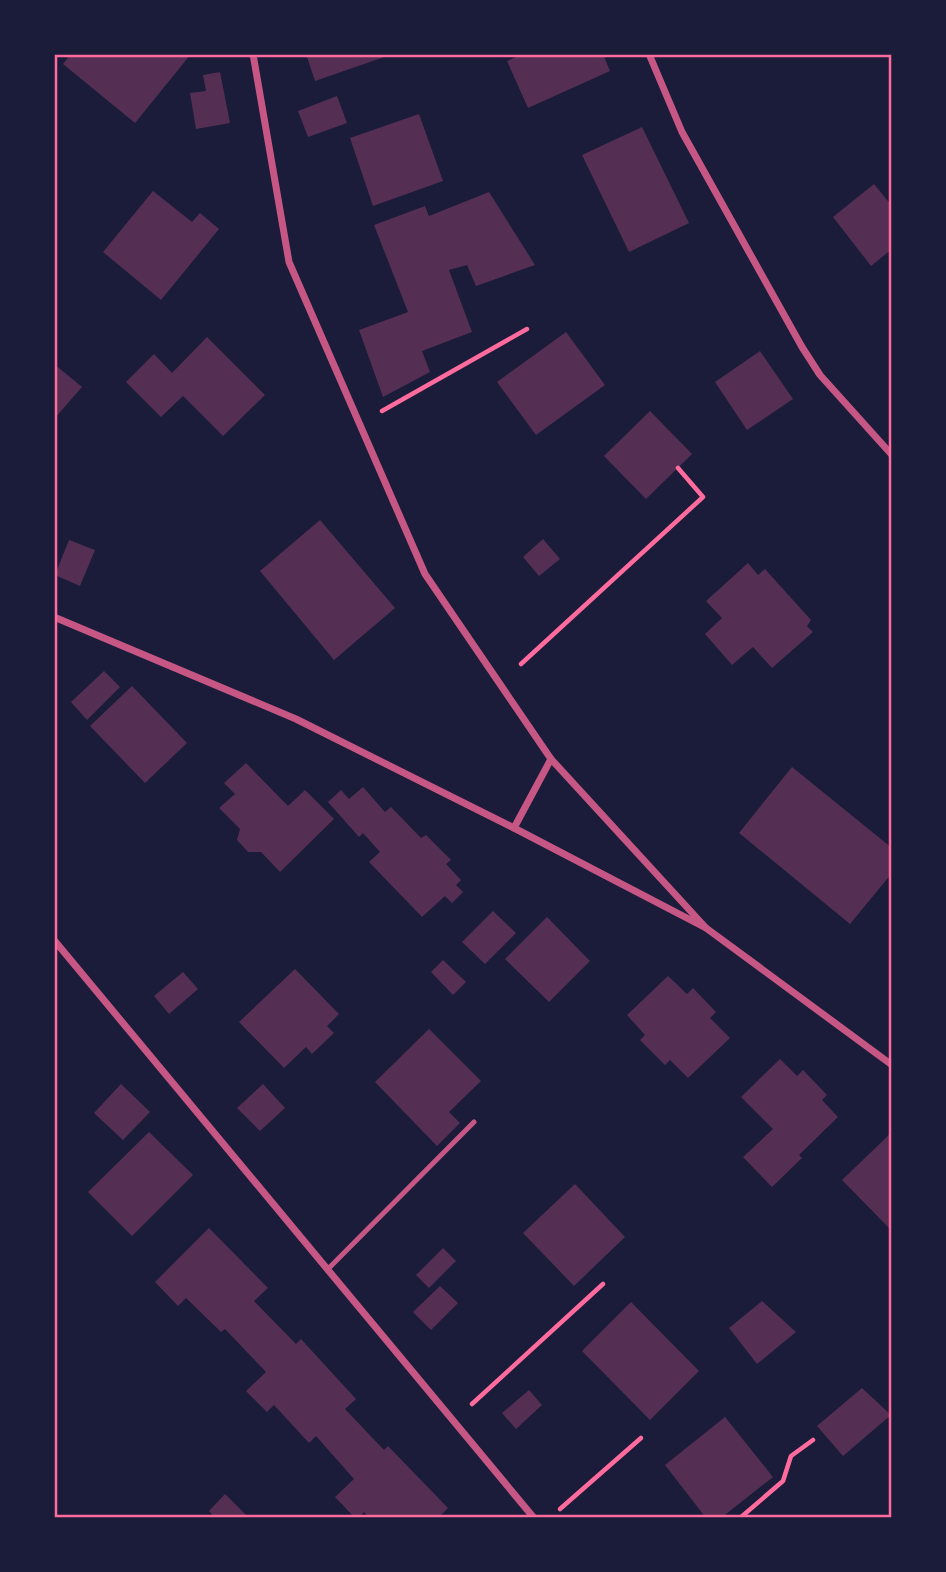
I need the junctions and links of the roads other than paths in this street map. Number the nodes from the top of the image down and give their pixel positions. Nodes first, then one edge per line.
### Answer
1 (253, 54) edge
2 (649, 54) edge
3 (892, 455) edge
4 (54, 617) edge
5 (551, 759) junction
6 (514, 828) junction
7 (706, 928) junction
8 (54, 940) edge
9 (892, 1065) edge
10 (474, 1122) dead end
11 (327, 1270) junction
12 (534, 1518) edge

1 - 5 street
2 - 3 street
4 - 6 street
5 - 6 street
5 - 7 street
6 - 7 street
7 - 9 street
8 - 11 street
10 - 11 lane
11 - 12 street

